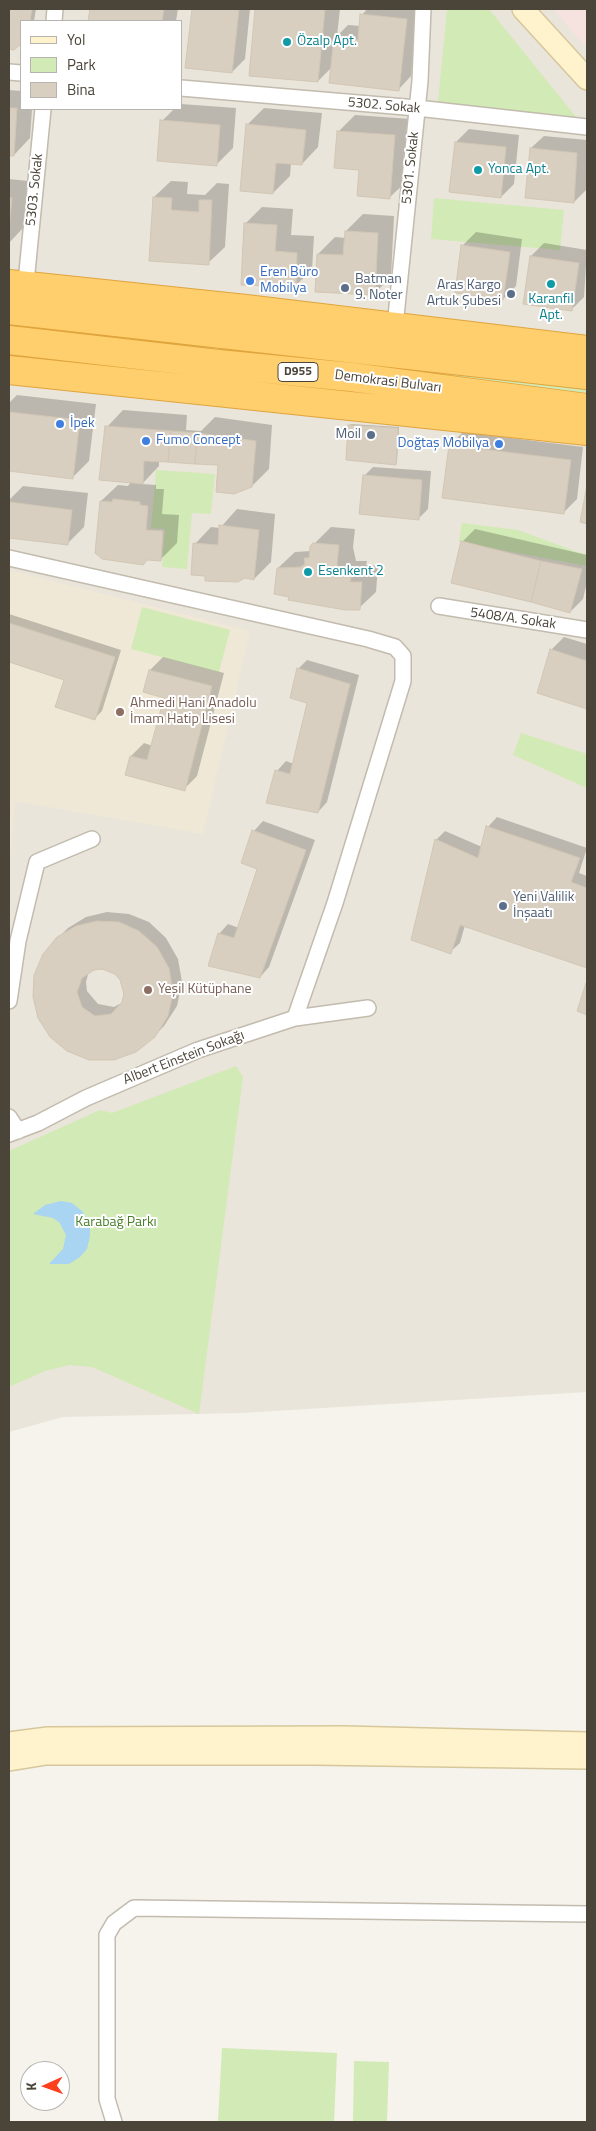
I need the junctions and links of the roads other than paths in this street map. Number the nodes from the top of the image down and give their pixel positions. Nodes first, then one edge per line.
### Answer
1 (423, 9) edge
2 (523, 9) edge
3 (587, 79) edge
4 (182, 88) edge
5 (417, 108) junction
6 (43, 110) edge
7 (587, 127) edge
8 (18, 278) edge
9 (9, 310) edge
10 (395, 326) junction
11 (9, 340) edge
12 (587, 350) edge
13 (9, 370) edge
14 (587, 375) edge
15 (587, 408) edge
16 (587, 431) edge
17 (9, 558) edge
18 (438, 606) dead end
19 (587, 630) edge
20 (92, 839) dead end
21 (9, 1001) edge
22 (368, 1008) dead end
23 (295, 1018) junction
24 (9, 1117) edge
25 (13, 1133) edge
26 (9, 1743) edge
27 (587, 1743) edge
28 (587, 1758) edge
29 (9, 1760) edge
30 (587, 1914) edge
31 (114, 2122) edge

1 - 5 street, 5301. Sokak
2 - 3 street
4 - 5 street, 5302. Sokak
5 - 7 street, 5302. Sokak
5 - 10 street, 5301. Sokak
6 - 8 street, 5303. Sokak
8 - 10 highway
9 - 14 highway, Demokrasi Bulvarı / D955
10 - 12 highway
11 - 15 highway, Demokrasi Bulvarı / D955
13 - 16 highway
17 - 23 street
18 - 19 street, 5408/A. Sokak
20 - 21 street
22 - 23 street, Albert Einstein Sokağı
23 - 25 street, Albert Einstein Sokağı
24 - 25 street
26 - 27 street
28 - 29 street
30 - 31 street

